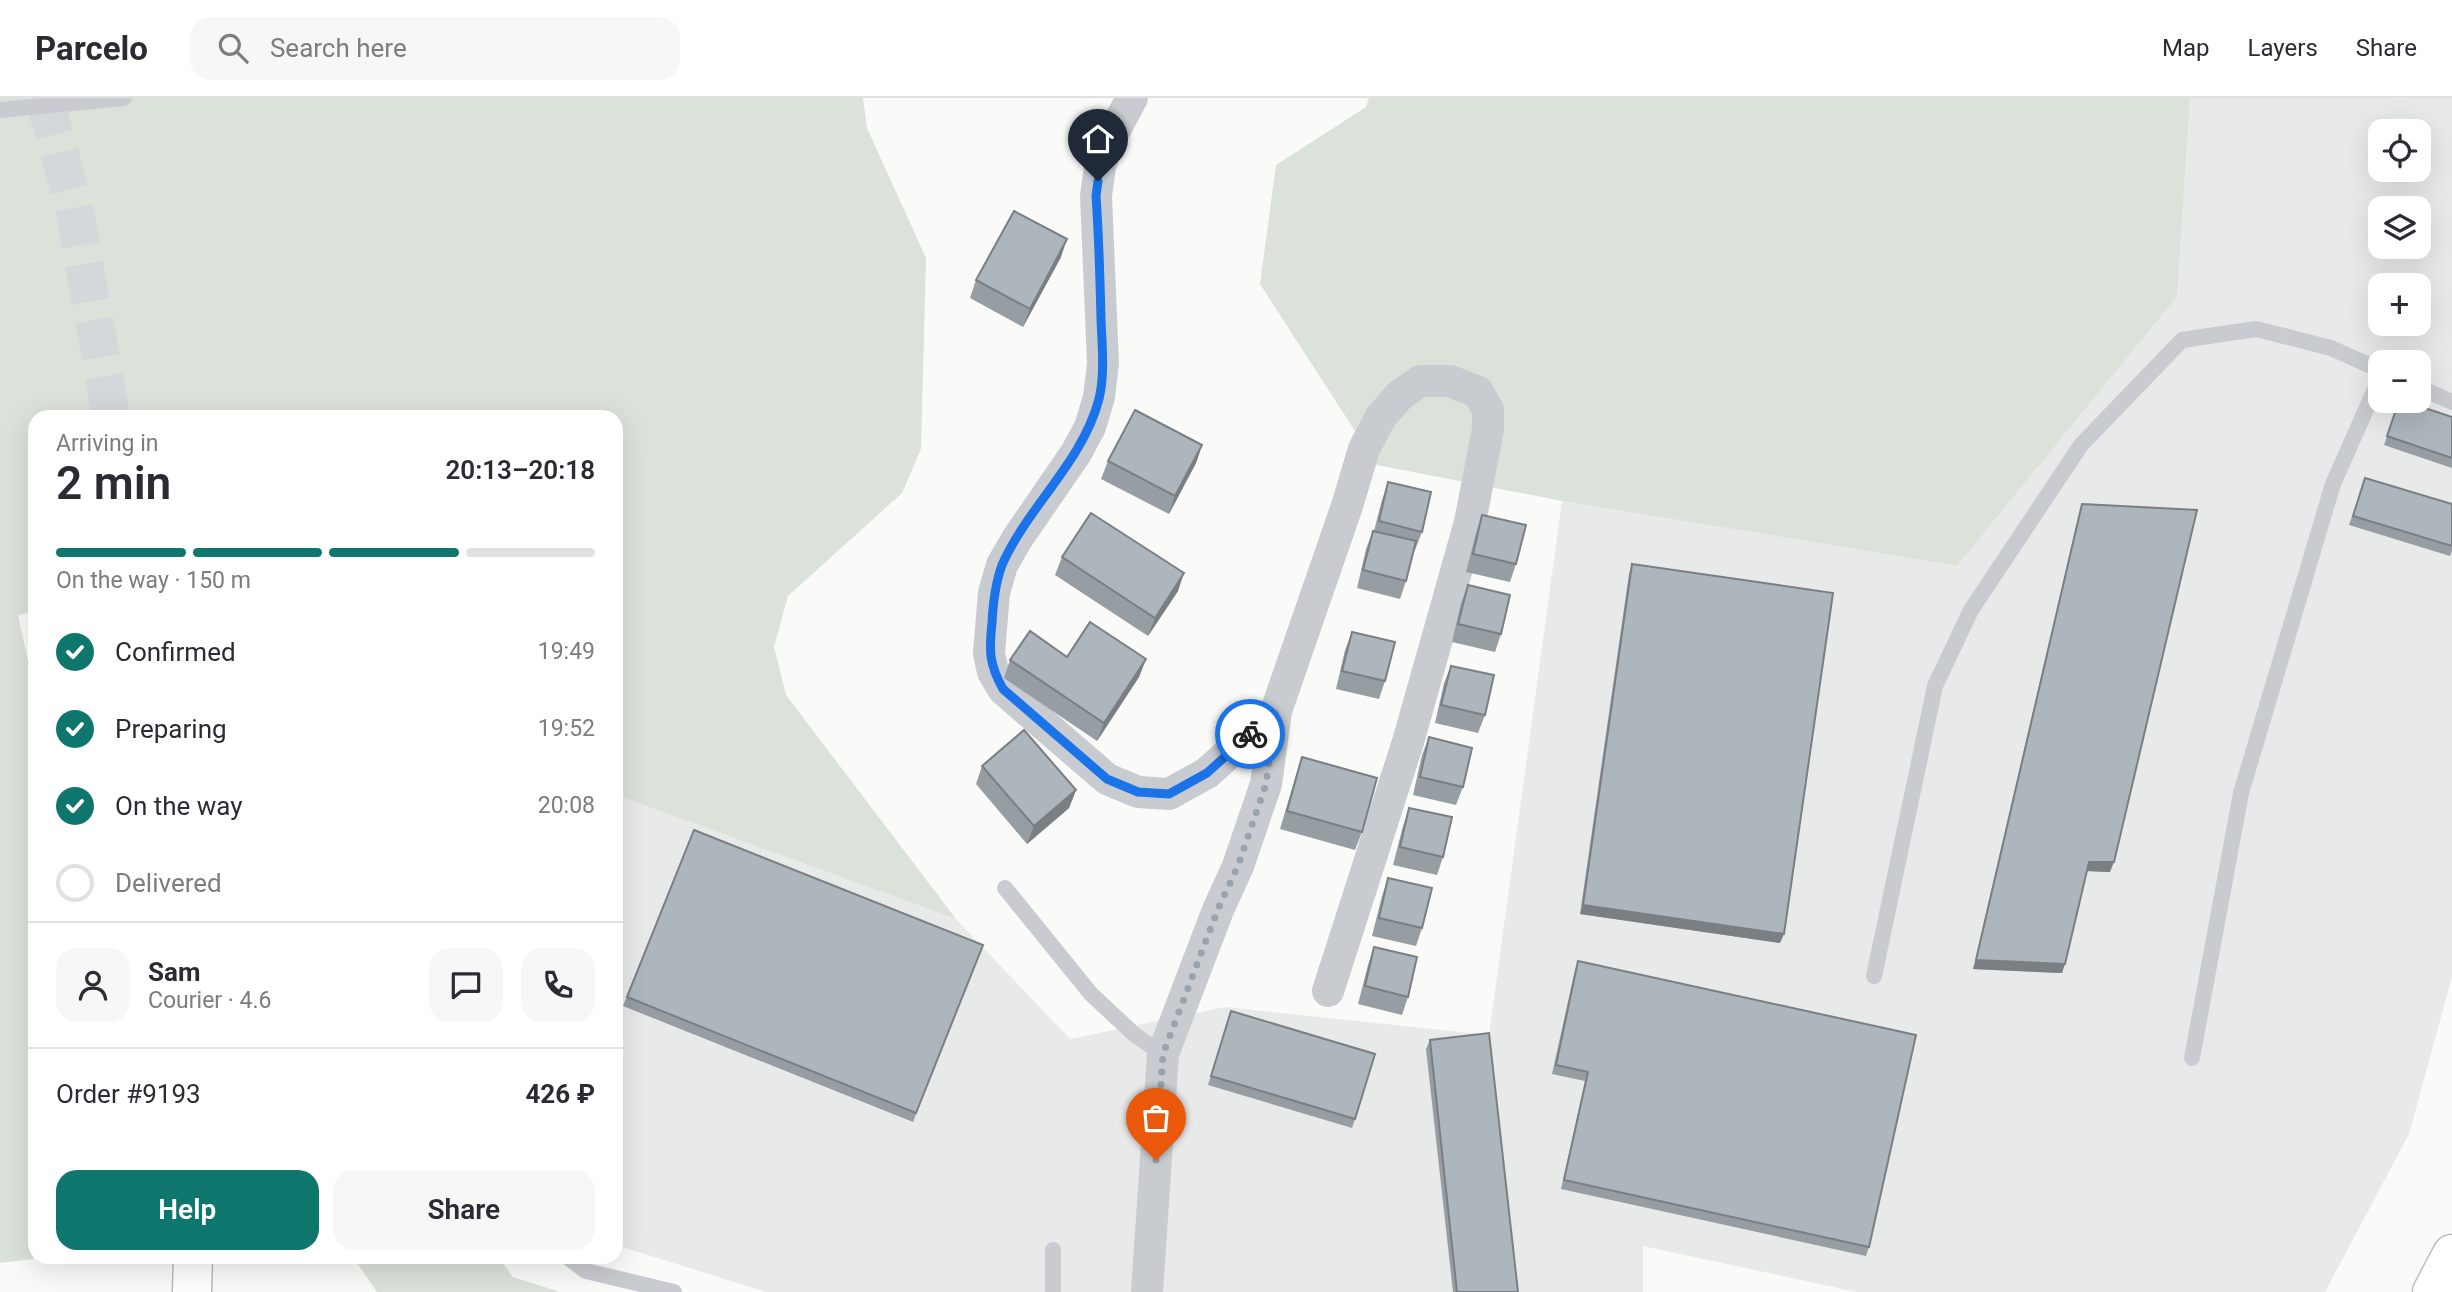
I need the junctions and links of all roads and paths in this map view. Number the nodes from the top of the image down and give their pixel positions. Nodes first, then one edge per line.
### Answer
1 (124, 98) edge
2 (1132, 98) edge
3 (0, 110) edge
4 (2368, 365) edge
5 (2431, 393) edge
6 (2452, 402) edge
7 (2368, 405) edge
8 (1276, 711) junction
9 (1005, 888) dead end
10 (1874, 976) dead end
11 (1328, 991) dead end
12 (1163, 1054) junction
13 (2192, 1058) dead end
14 (1053, 1250) dead end
15 (2452, 1254) edge
16 (577, 1264) edge
17 (674, 1292) edge
18 (1053, 1292) edge
19 (1147, 1292) edge
20 (2432, 1292) edge

1 - 3 lane
2 - 8 street
4 - 10 lane
5 - 6 lane
7 - 13 lane
8 - 11 street
8 - 12 street
9 - 12 lane
12 - 19 street
14 - 18 lane
15 - 20 main road
16 - 17 lane

